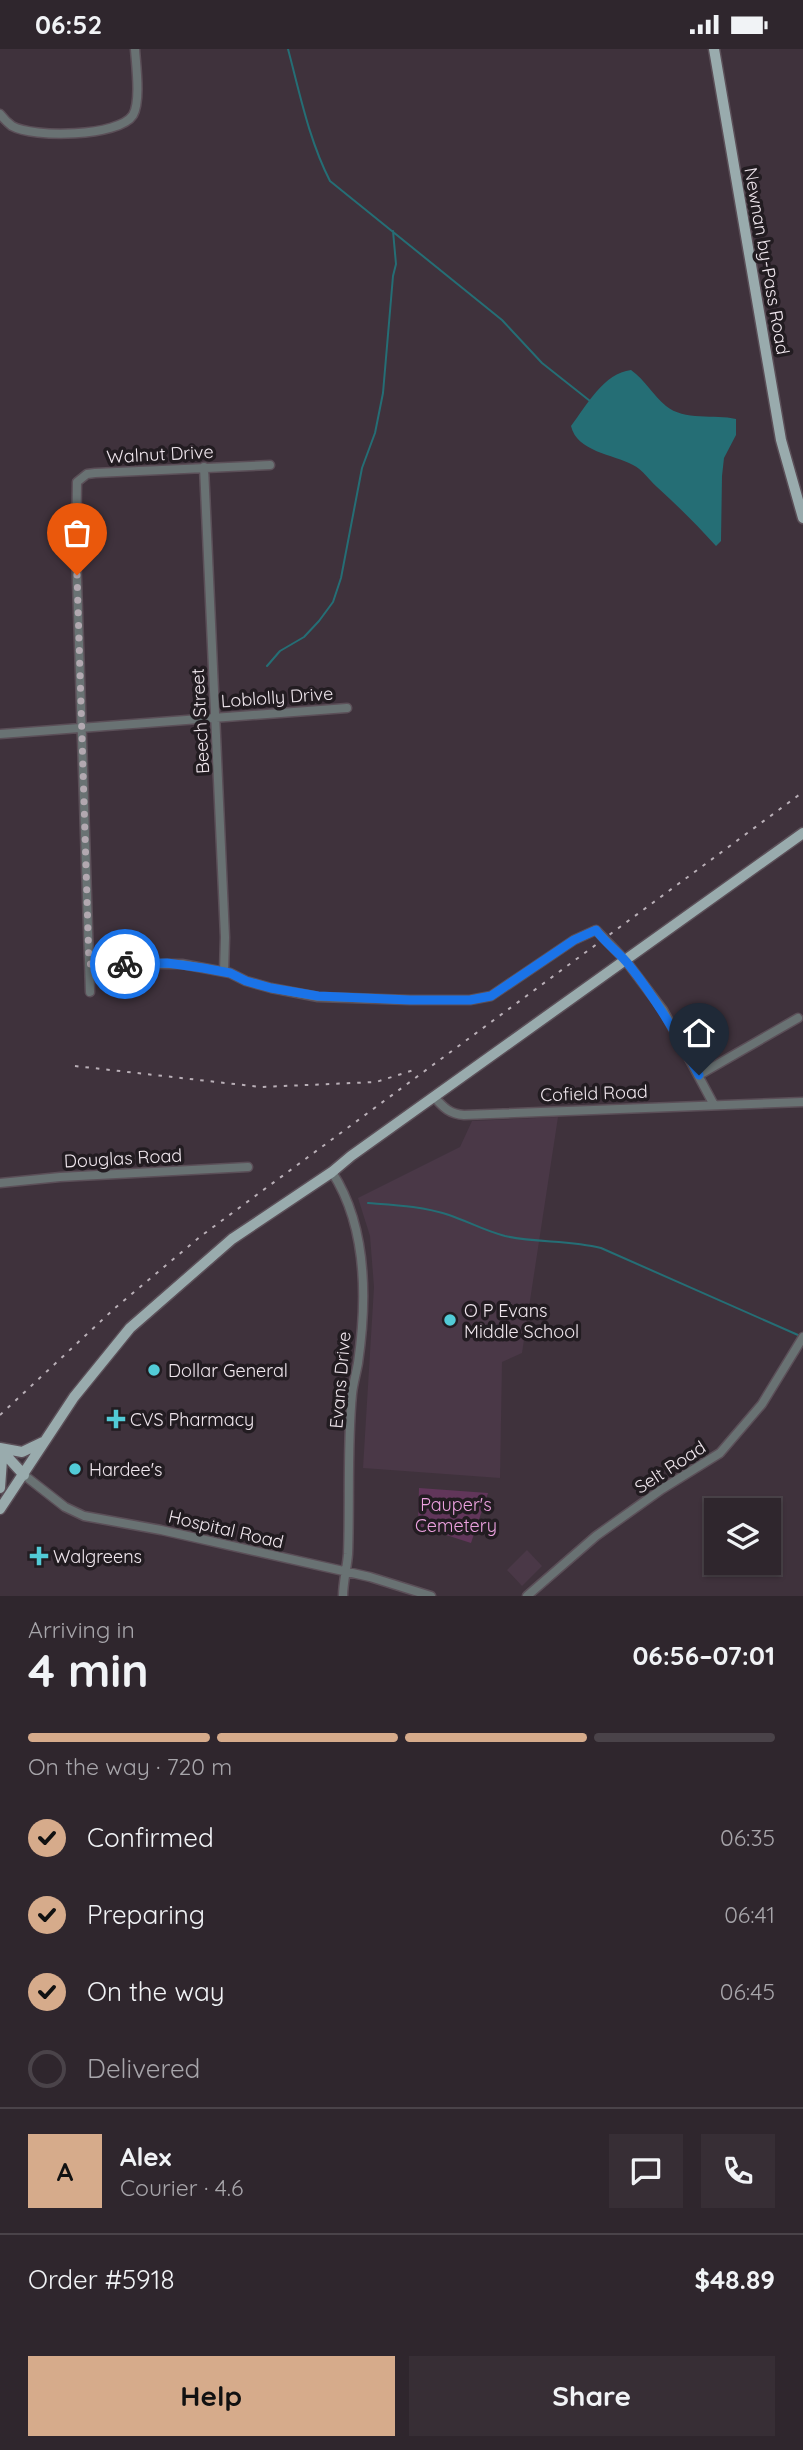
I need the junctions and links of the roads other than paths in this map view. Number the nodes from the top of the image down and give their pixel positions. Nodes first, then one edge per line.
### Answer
1 (135, 49) edge
2 (714, 49) edge
3 (0, 114) edge
4 (270, 465) dead end
5 (204, 467) junction
6 (803, 518) edge
7 (346, 708) dead end
8 (215, 717) junction
9 (82, 728) junction
10 (0, 734) edge
11 (803, 833) edge
12 (626, 961) junction
13 (89, 964) junction
14 (224, 972) junction
15 (90, 992) dead end
16 (798, 1019) dead end
17 (699, 1075) junction
18 (435, 1098) junction
19 (803, 1102) edge
20 (714, 1105) junction
21 (248, 1167) dead end
22 (332, 1172) junction
23 (0, 1183) edge
24 (803, 1338) edge
25 (43, 1442) junction
26 (0, 1449) edge
27 (24, 1475) junction
28 (0, 1488) edge
29 (0, 1509) edge
30 (345, 1571) junction
31 (342, 1596) edge
32 (431, 1596) edge
33 (527, 1596) edge

1 - 3 street
2 - 6 main road, Newnan by-Pass Road
4 - 5 street, Walnut Drive
5 - 8 street, Beech Street
5 - 9 street, Walnut Drive
7 - 8 street, Loblolly Drive
8 - 9 street, Loblolly Drive
8 - 14 street, Beech Street
9 - 10 street, Loblolly Drive
9 - 13 street
11 - 12 main road
12 - 14 street
12 - 17 street
12 - 18 main road
13 - 14 street
13 - 15 street
16 - 17 street
17 - 20 street
18 - 20 street, Cofield Road
18 - 22 main road
19 - 20 street, Cofield Road
21 - 23 street, Douglas Road
22 - 25 main road
22 - 30 street, Evans Drive
24 - 33 street, Selt Road
25 - 26 main road
25 - 27 main road
26 - 27 main road
26 - 28 main road
27 - 29 main road
27 - 30 street, Hospital Road
30 - 31 street, Evans Drive
30 - 32 street, Hospital Road

